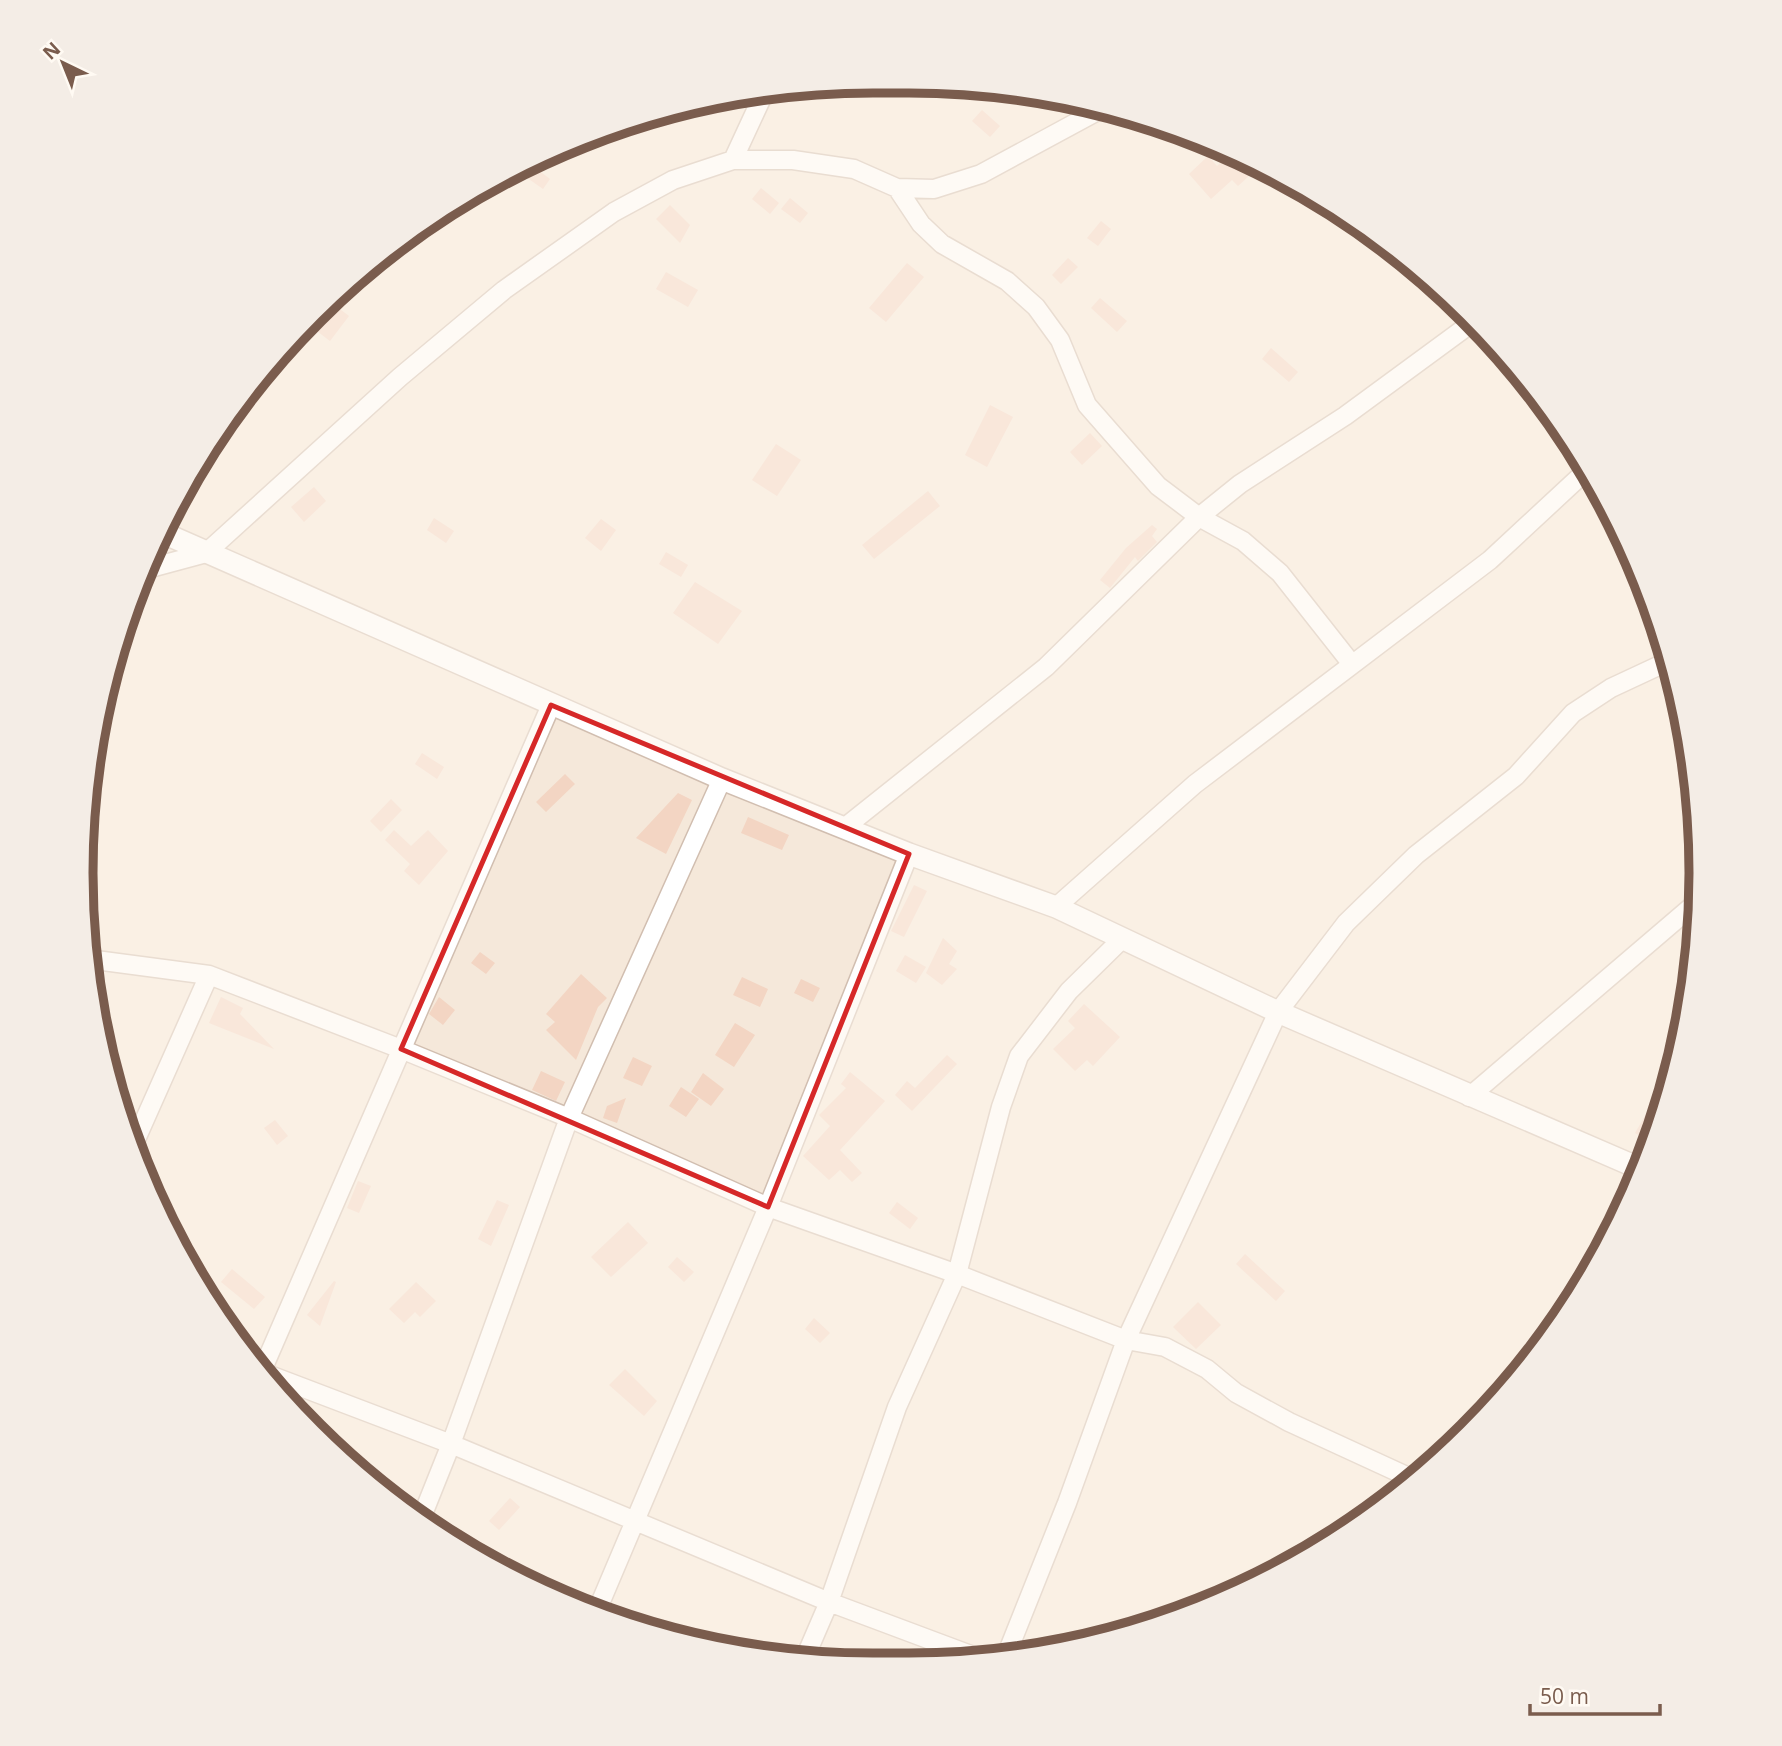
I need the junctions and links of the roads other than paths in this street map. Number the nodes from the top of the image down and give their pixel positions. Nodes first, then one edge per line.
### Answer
1 (760, 101) edge
2 (1091, 115) edge
3 (733, 160) junction
4 (897, 188) junction
5 (1467, 327) edge
6 (1581, 476) edge
7 (1199, 517) junction
8 (169, 536) edge
9 (206, 553) junction
10 (155, 567) edge
11 (1351, 663) junction
12 (1661, 665) edge
13 (551, 705) junction
14 (722, 779) junction
15 (844, 828) junction
16 (909, 854) junction
17 (1056, 906) junction
18 (1688, 909) edge
19 (1122, 939) junction
20 (98, 960) edge
21 (209, 975) junction
22 (1278, 1012) junction
23 (401, 1049) junction
24 (1469, 1097) junction
25 (569, 1118) junction
26 (138, 1135) edge
27 (1632, 1166) edge
28 (768, 1207) junction
29 (957, 1274) junction
30 (1126, 1340) junction
31 (265, 1361) edge
32 (280, 1379) edge
33 (451, 1444) junction
34 (1405, 1475) edge
35 (424, 1511) edge
36 (636, 1522) junction
37 (829, 1602) junction
38 (600, 1604) edge
39 (1010, 1647) edge
40 (808, 1651) edge
41 (962, 1652) edge

1 - 3 street
2 - 4 street
3 - 4 street
3 - 9 street
4 - 7 street
5 - 7 street
6 - 11 street
7 - 11 street
7 - 15 street
8 - 9 street
9 - 10 street
9 - 13 street
11 - 17 street
12 - 22 street
13 - 14 street
13 - 23 street
14 - 15 street
14 - 25 street
15 - 16 street
16 - 17 street
16 - 28 street
17 - 19 street
18 - 24 street
19 - 22 street
19 - 29 street
20 - 21 street
21 - 23 street
21 - 26 street
22 - 24 street
22 - 30 street
23 - 25 street
23 - 31 street
24 - 27 street
25 - 28 street
25 - 33 street
28 - 29 street
28 - 36 street
29 - 30 street
29 - 37 street
30 - 34 street
30 - 39 street
32 - 33 street
33 - 35 street
33 - 36 street
36 - 37 street
36 - 38 street
37 - 40 street
37 - 41 street

